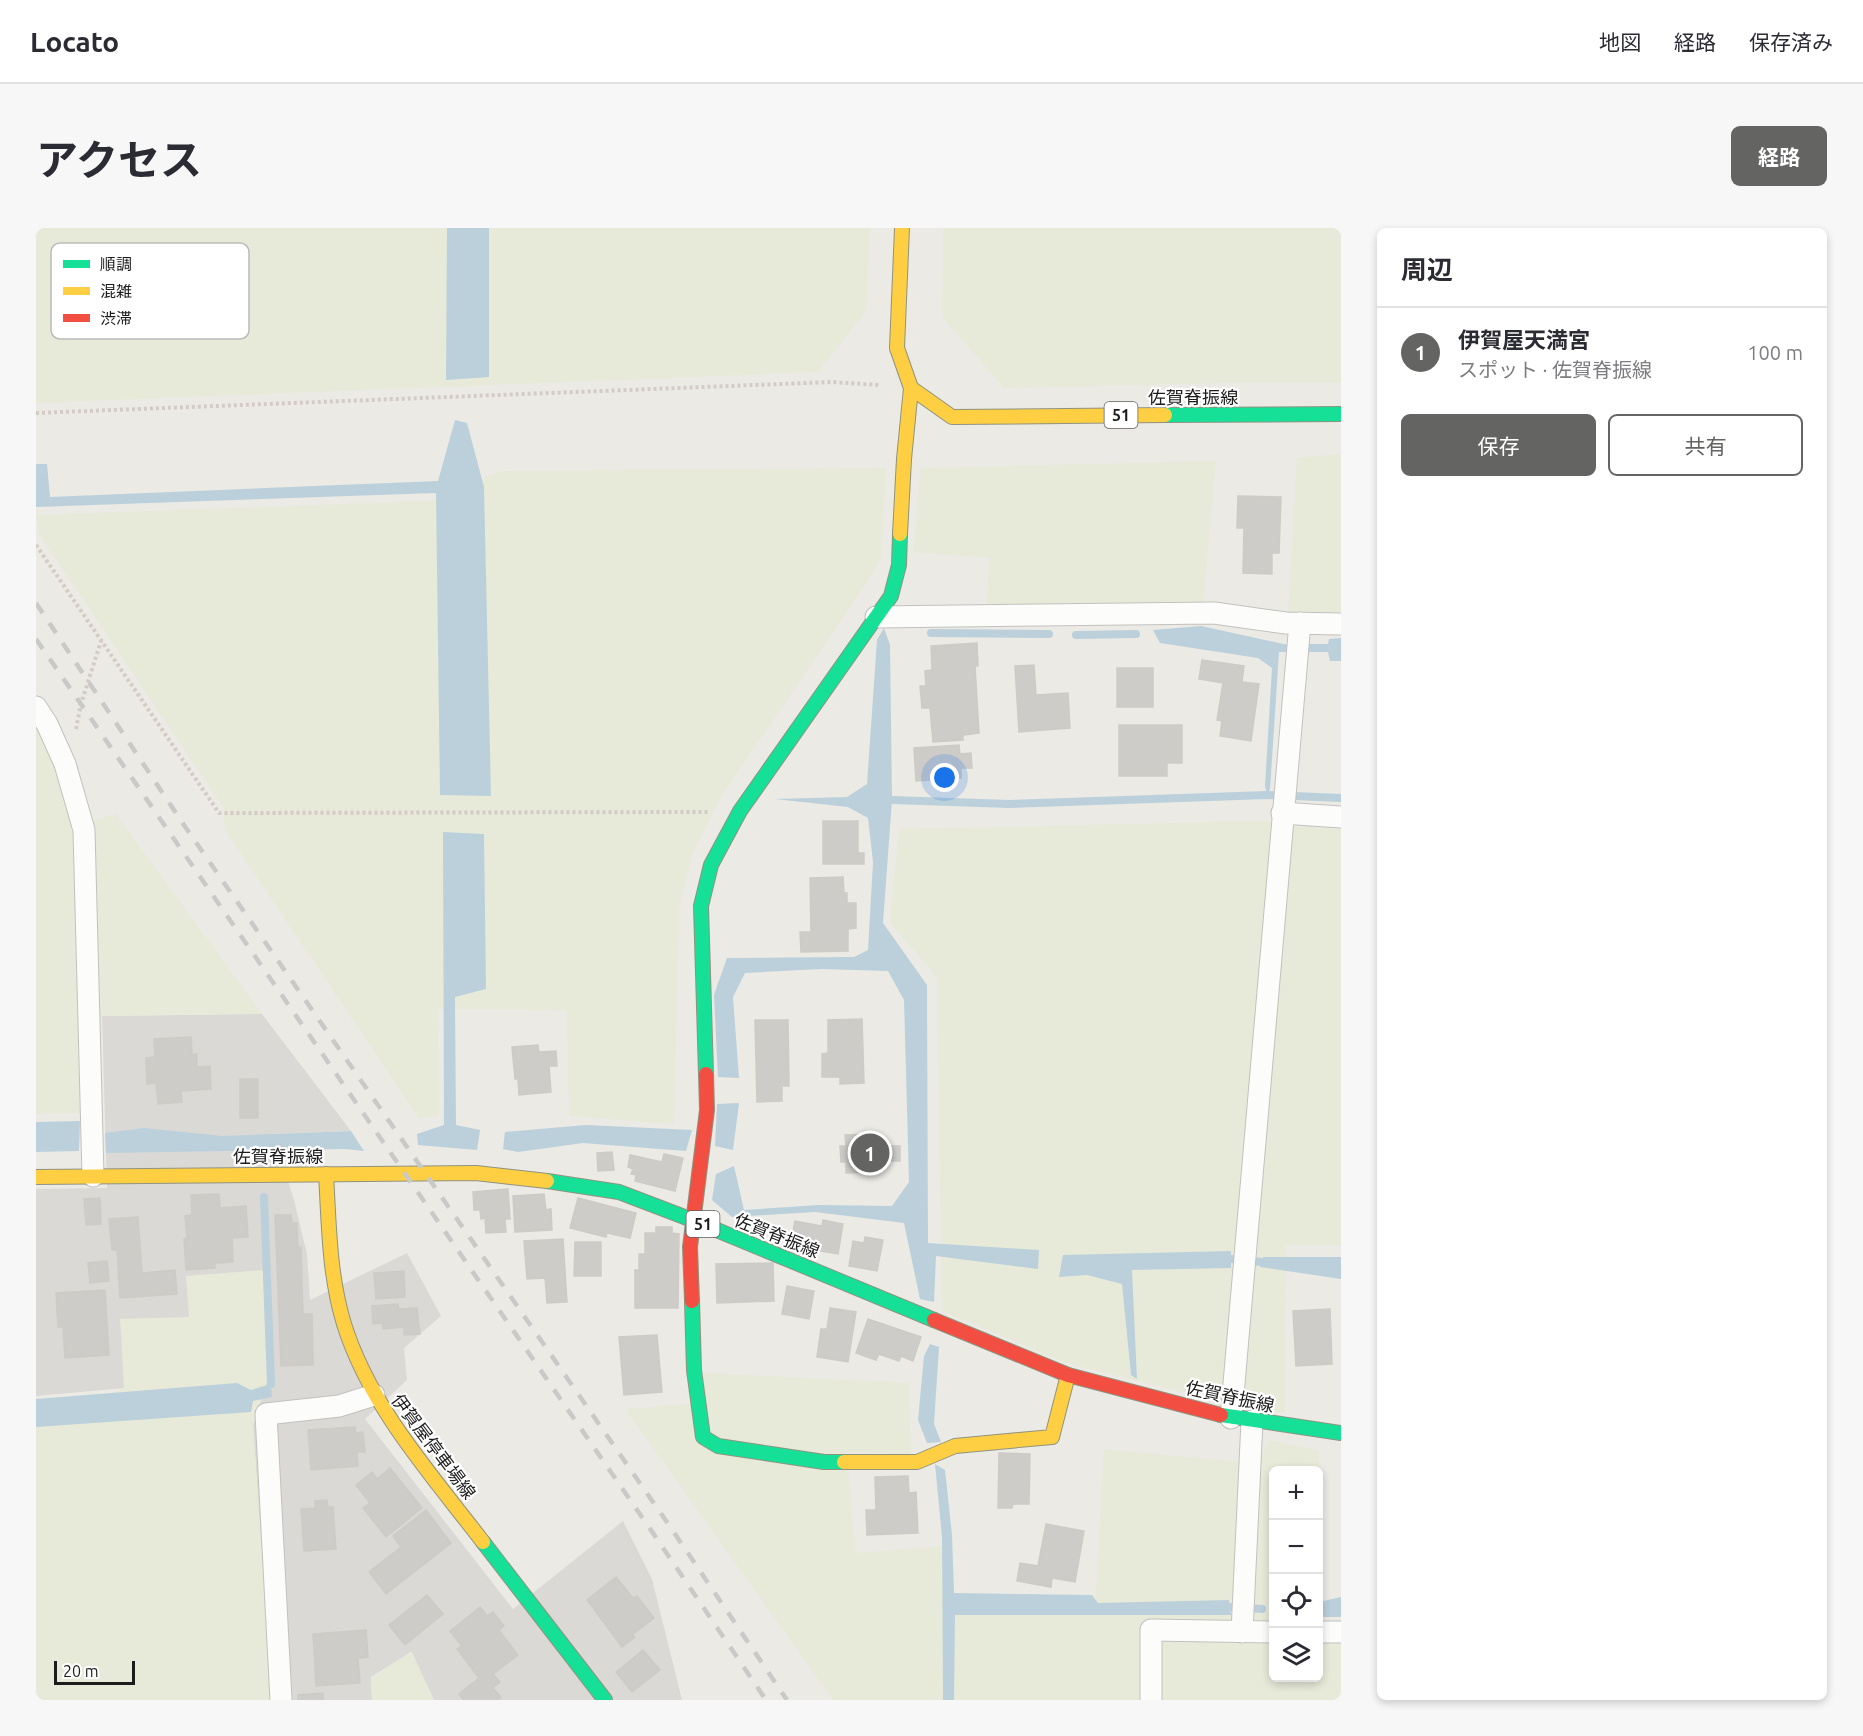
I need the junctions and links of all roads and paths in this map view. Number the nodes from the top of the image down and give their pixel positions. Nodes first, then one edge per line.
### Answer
1 (902, 228) edge
2 (911, 388) junction
3 (36, 413) edge
4 (1341, 414) edge
5 (36, 545) edge
6 (876, 617) junction
7 (1300, 623) junction
8 (1341, 624) edge
9 (101, 640) junction
10 (36, 707) edge
11 (76, 737) dead end
12 (740, 812) junction
13 (1282, 813) junction
14 (1341, 817) edge
15 (326, 1174) junction
16 (93, 1176) junction
17 (36, 1177) edge
18 (695, 1221) junction
19 (1068, 1375) junction
20 (374, 1395) junction
21 (1241, 1419) junction
22 (1341, 1434) edge
23 (1242, 1626) junction
24 (1269, 1631) edge
25 (1323, 1632) edge
26 (1341, 1632) edge
27 (281, 1700) edge
28 (604, 1700) edge
29 (1150, 1700) edge

1 - 2 main road
2 - 3 path
2 - 4 main road, 佐賀脊振線 / 51
2 - 6 main road
5 - 9 path
6 - 7 street
6 - 12 main road
7 - 8 street
7 - 13 street
9 - 11 path
9 - 12 path
10 - 16 street
12 - 18 main road
13 - 14 street
13 - 21 street
15 - 16 main road, 佐賀脊振線 / 51
15 - 18 main road, 佐賀脊振線 / 51
15 - 20 main road, 伊賀屋停車場線
16 - 17 main road, 佐賀脊振線 / 51
18 - 19 main road, 佐賀脊振線 / 51
18 - 19 main road
19 - 21 main road, 佐賀脊振線 / 51
20 - 27 street
20 - 28 main road, 伊賀屋停車場線
21 - 22 main road, 佐賀脊振線 / 51
21 - 23 street
23 - 24 street
23 - 29 street
25 - 26 street

